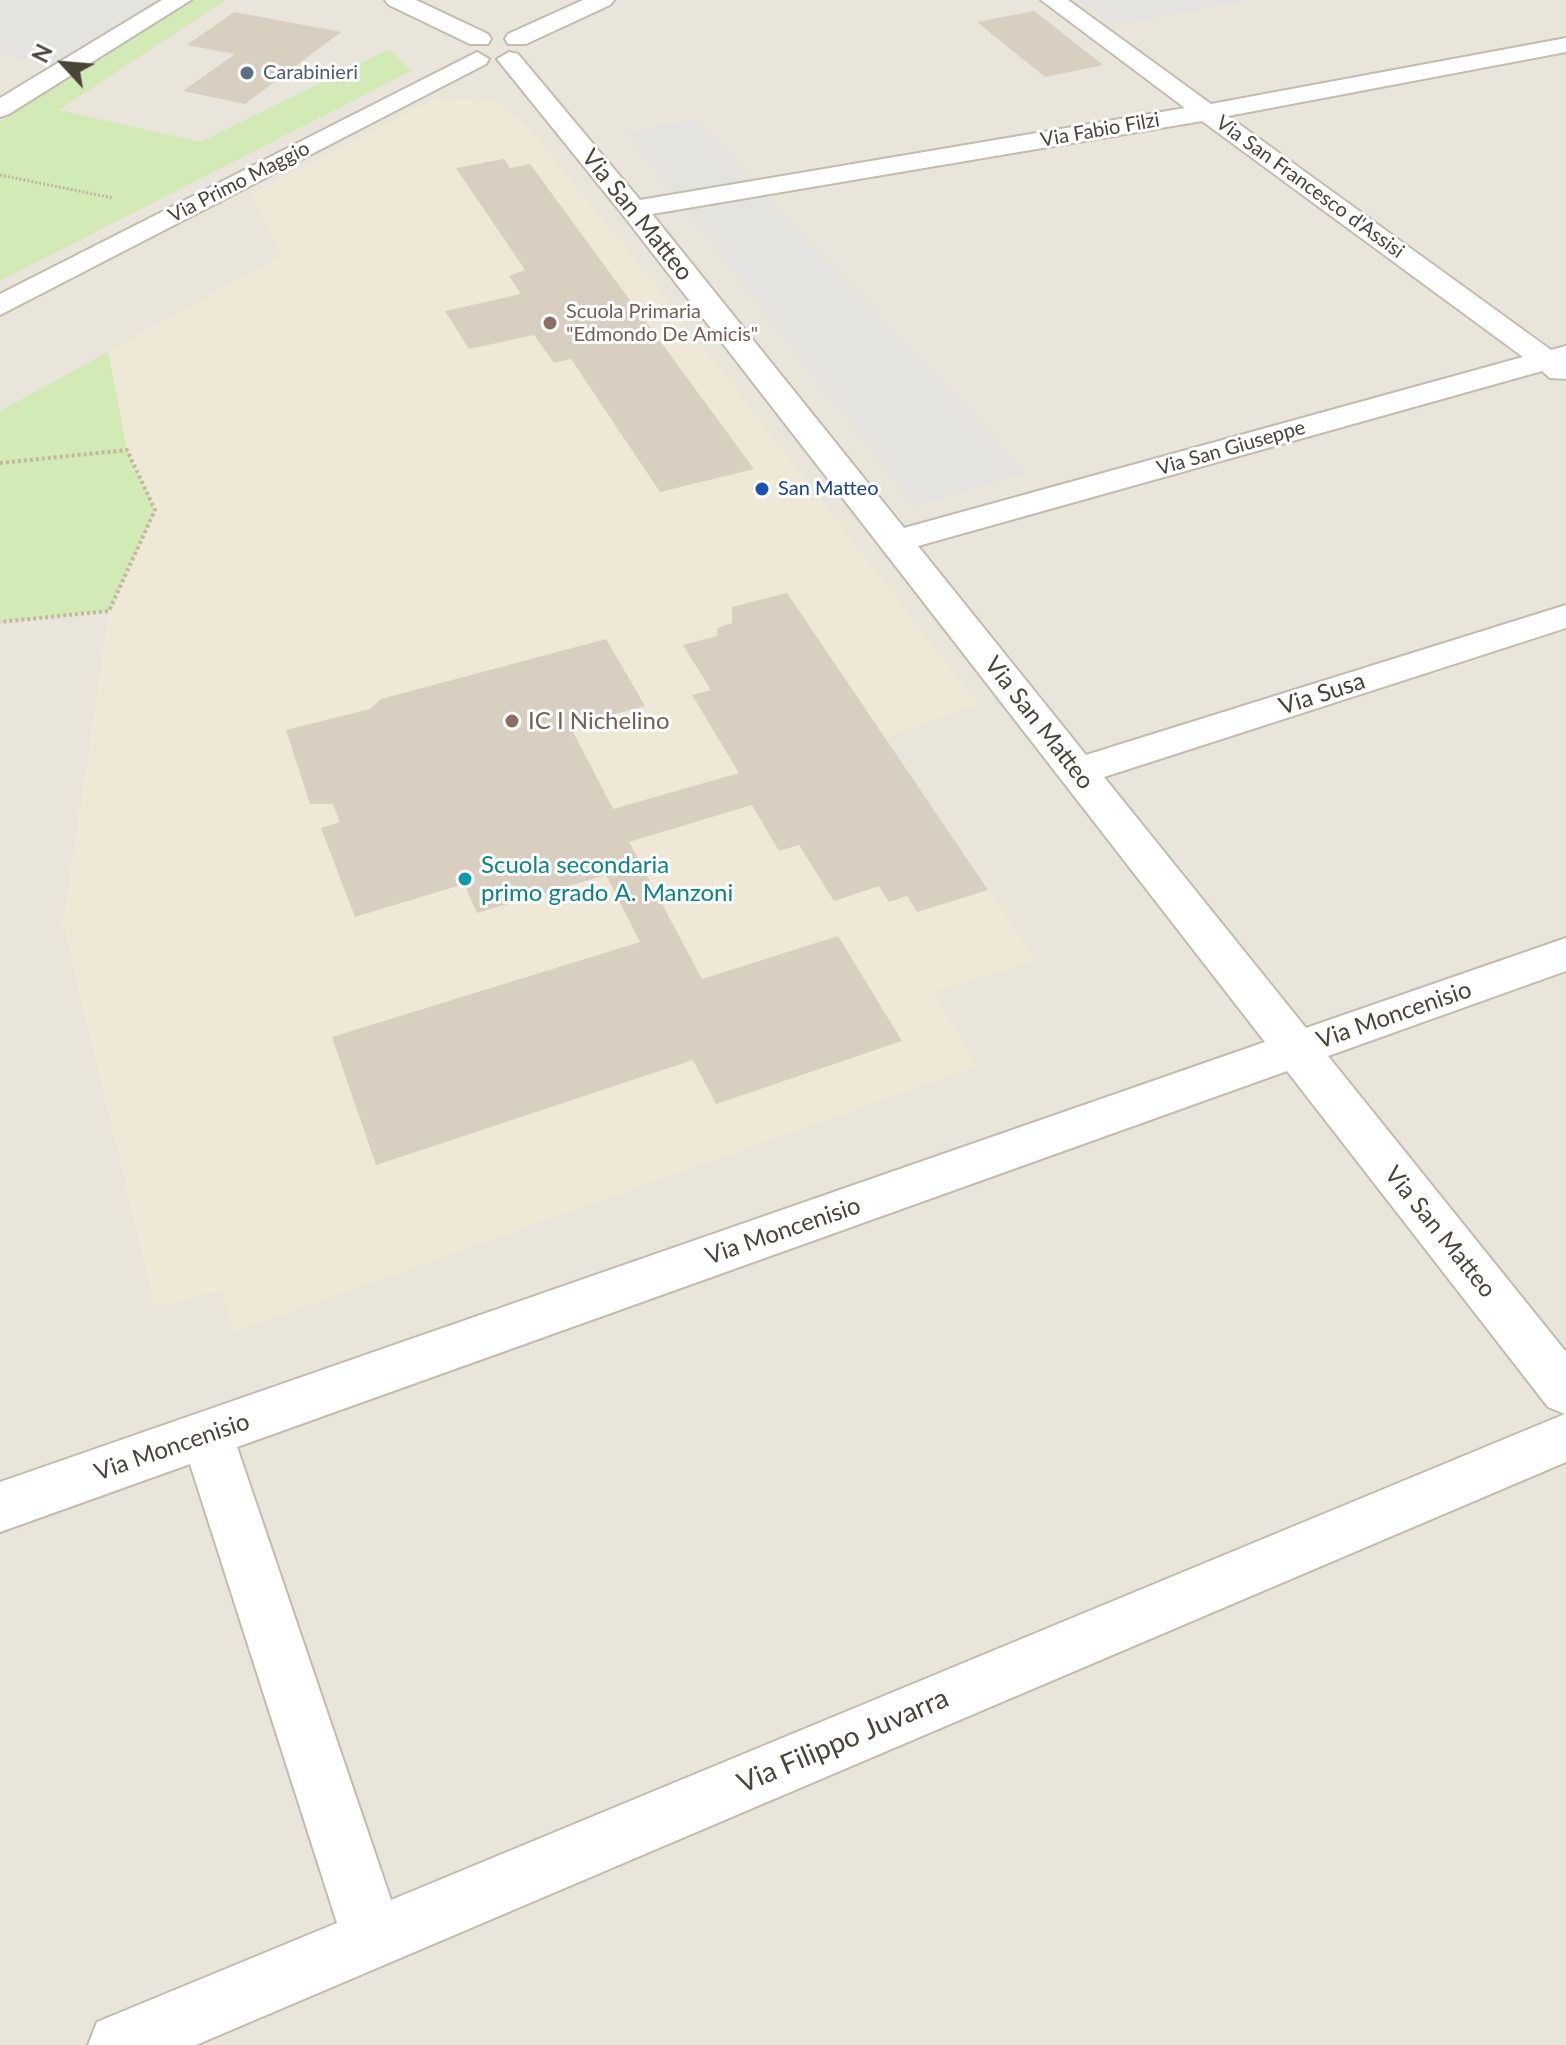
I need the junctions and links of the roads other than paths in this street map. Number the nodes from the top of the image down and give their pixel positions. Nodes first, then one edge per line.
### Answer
1 (179, 0) edge
2 (397, 0) edge
3 (602, 0) edge
4 (1053, 0) edge
5 (1566, 45) edge
6 (478, 49) junction
7 (513, 49) junction
8 (0, 109) edge
9 (1208, 112) junction
10 (633, 209) junction
11 (0, 306) edge
12 (1559, 363) edge
13 (896, 541) junction
14 (1566, 616) edge
15 (1077, 772) junction
16 (1566, 954) edge
17 (1294, 1050) junction
18 (1566, 1391) edge
19 (207, 1434) junction
20 (1566, 1437) edge
21 (0, 1507) edge
22 (373, 1938) junction
23 (120, 2045) edge

1 - 8 street
2 - 6 street
3 - 7 street
4 - 9 street, Via San Francesco d'Assisi
5 - 9 street, Via Fabio Filzi
6 - 7 street
6 - 11 street, Via Primo Maggio
7 - 10 street, Via San Matteo
9 - 10 street, Via Fabio Filzi
9 - 12 street, Via San Francesco d'Assisi
10 - 13 street, Via San Matteo
12 - 13 street, Via San Giuseppe
13 - 15 street, Via San Matteo
14 - 15 street, Via Susa
15 - 17 street, Via San Matteo
16 - 17 street, Via Moncenisio
17 - 18 street, Via San Matteo
17 - 19 street, Via Moncenisio
19 - 21 street, Via Moncenisio
19 - 22 street
20 - 22 street, Via Filippo Juvarra
22 - 23 street, Via Filippo Juvarra

